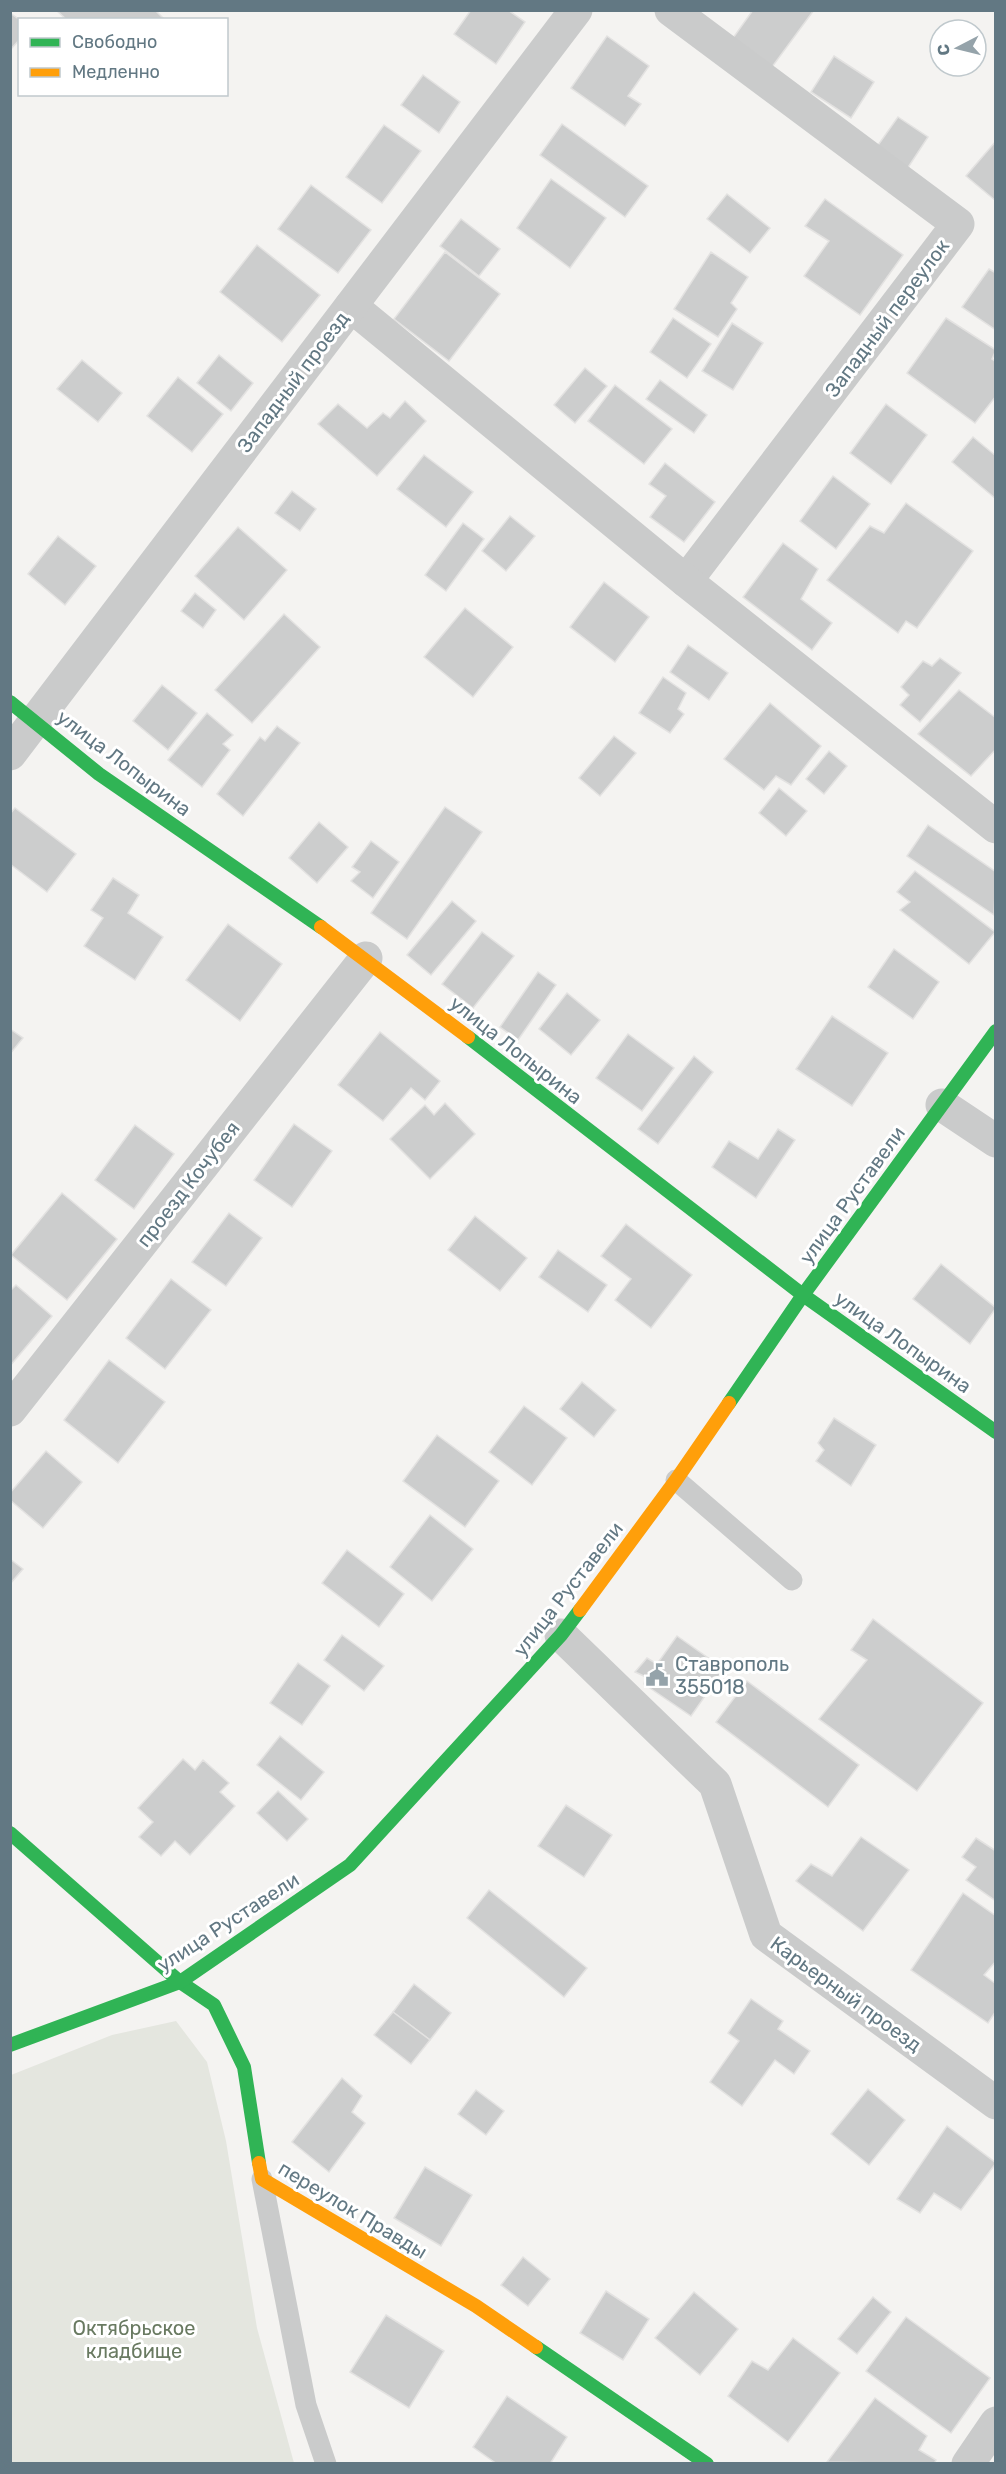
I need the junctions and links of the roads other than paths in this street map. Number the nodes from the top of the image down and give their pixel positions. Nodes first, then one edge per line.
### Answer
1 (576, 10) edge
2 (671, 10) edge
3 (351, 306) junction
4 (686, 581) junction
5 (10, 702) edge
6 (36, 721) junction
7 (10, 754) edge
8 (996, 828) edge
9 (366, 958) junction
10 (996, 1031) edge
11 (942, 1105) junction
12 (996, 1141) edge
13 (803, 1295) junction
14 (10, 1410) edge
15 (996, 1432) edge
16 (676, 1479) junction
17 (792, 1580) dead end
18 (561, 1635) junction
19 (10, 1833) edge
20 (180, 1982) junction
21 (10, 2045) edge
22 (996, 2103) edge
23 (262, 2180) junction
24 (996, 2423) edge
25 (326, 2463) edge
26 (707, 2463) edge
27 (968, 2463) edge

1 - 3 street, Западный проезд
2 - 4 street, Западный переулок
3 - 4 street
3 - 6 street, Западный проезд
4 - 8 street
5 - 6 street, улица Лопырина
6 - 7 street, Западный проезд
6 - 9 street, улица Лопырина
9 - 13 street, улица Лопырина
9 - 14 street, проезд Кочубея
10 - 11 street, улица Руставели
11 - 12 street
11 - 13 street, улица Руставели
13 - 15 street, улица Лопырина
13 - 16 street, улица Руставели
16 - 17 lane
16 - 18 street, улица Руставели
18 - 20 street, улица Руставели
18 - 22 street, Карьерный проезд
19 - 20 street, переулок Правды
20 - 21 street, улица Руставели
20 - 23 street, переулок Правды
23 - 25 lane
23 - 26 street, переулок Правды
24 - 27 street

